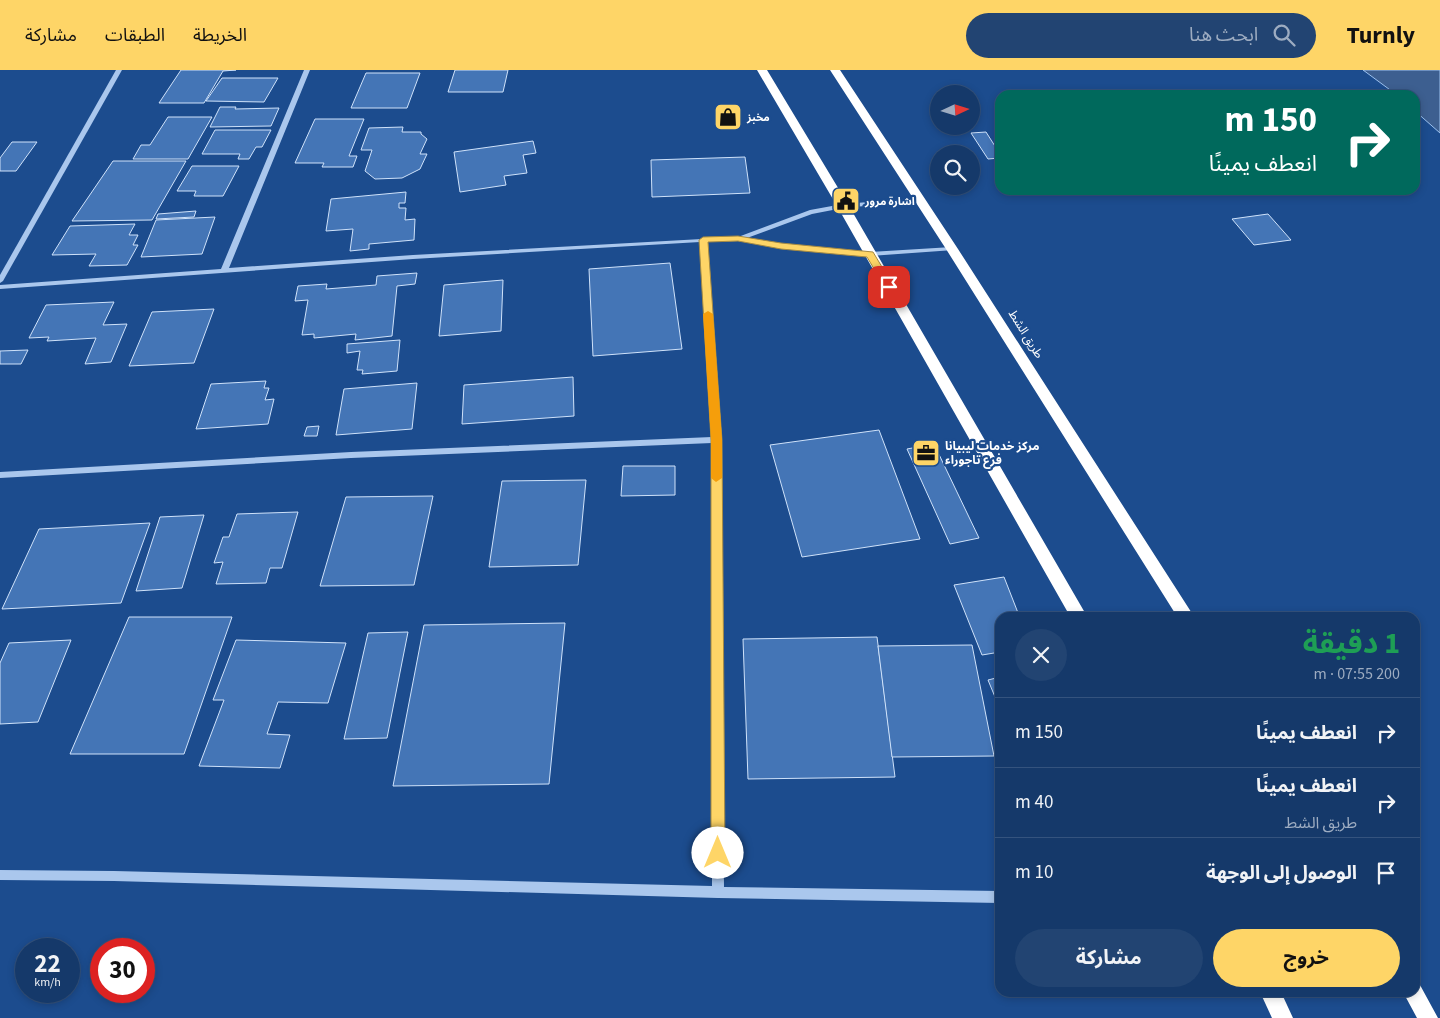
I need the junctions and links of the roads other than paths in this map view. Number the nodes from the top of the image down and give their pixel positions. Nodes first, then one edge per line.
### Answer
1 (119, 70) edge
2 (307, 70) edge
3 (762, 70) edge
4 (835, 70) edge
5 (919, 199) junction
6 (843, 206) junction
7 (738, 239) junction
8 (703, 240) junction
9 (952, 249) junction
10 (870, 254) junction
11 (224, 271) junction
12 (0, 281) edge
13 (0, 287) edge
14 (716, 440) junction
15 (0, 475) edge
16 (1077, 612) edge
17 (1183, 612) edge
18 (0, 875) edge
19 (718, 892) junction
20 (995, 897) edge
21 (1272, 997) edge
22 (1416, 997) edge
23 (1283, 1018) edge
24 (1428, 1018) edge

1 - 12 street
2 - 11 street
3 - 6 highway
4 - 5 highway, طريق الشط
5 - 6 street
5 - 9 highway, طريق الشط
6 - 7 street
6 - 10 highway
7 - 8 street
7 - 10 street
8 - 11 street
8 - 14 street
9 - 10 street
9 - 17 highway, طريق الشط
10 - 16 highway
11 - 13 street
14 - 15 street
14 - 19 street
18 - 19 street
19 - 20 street
21 - 23 highway
22 - 24 highway

